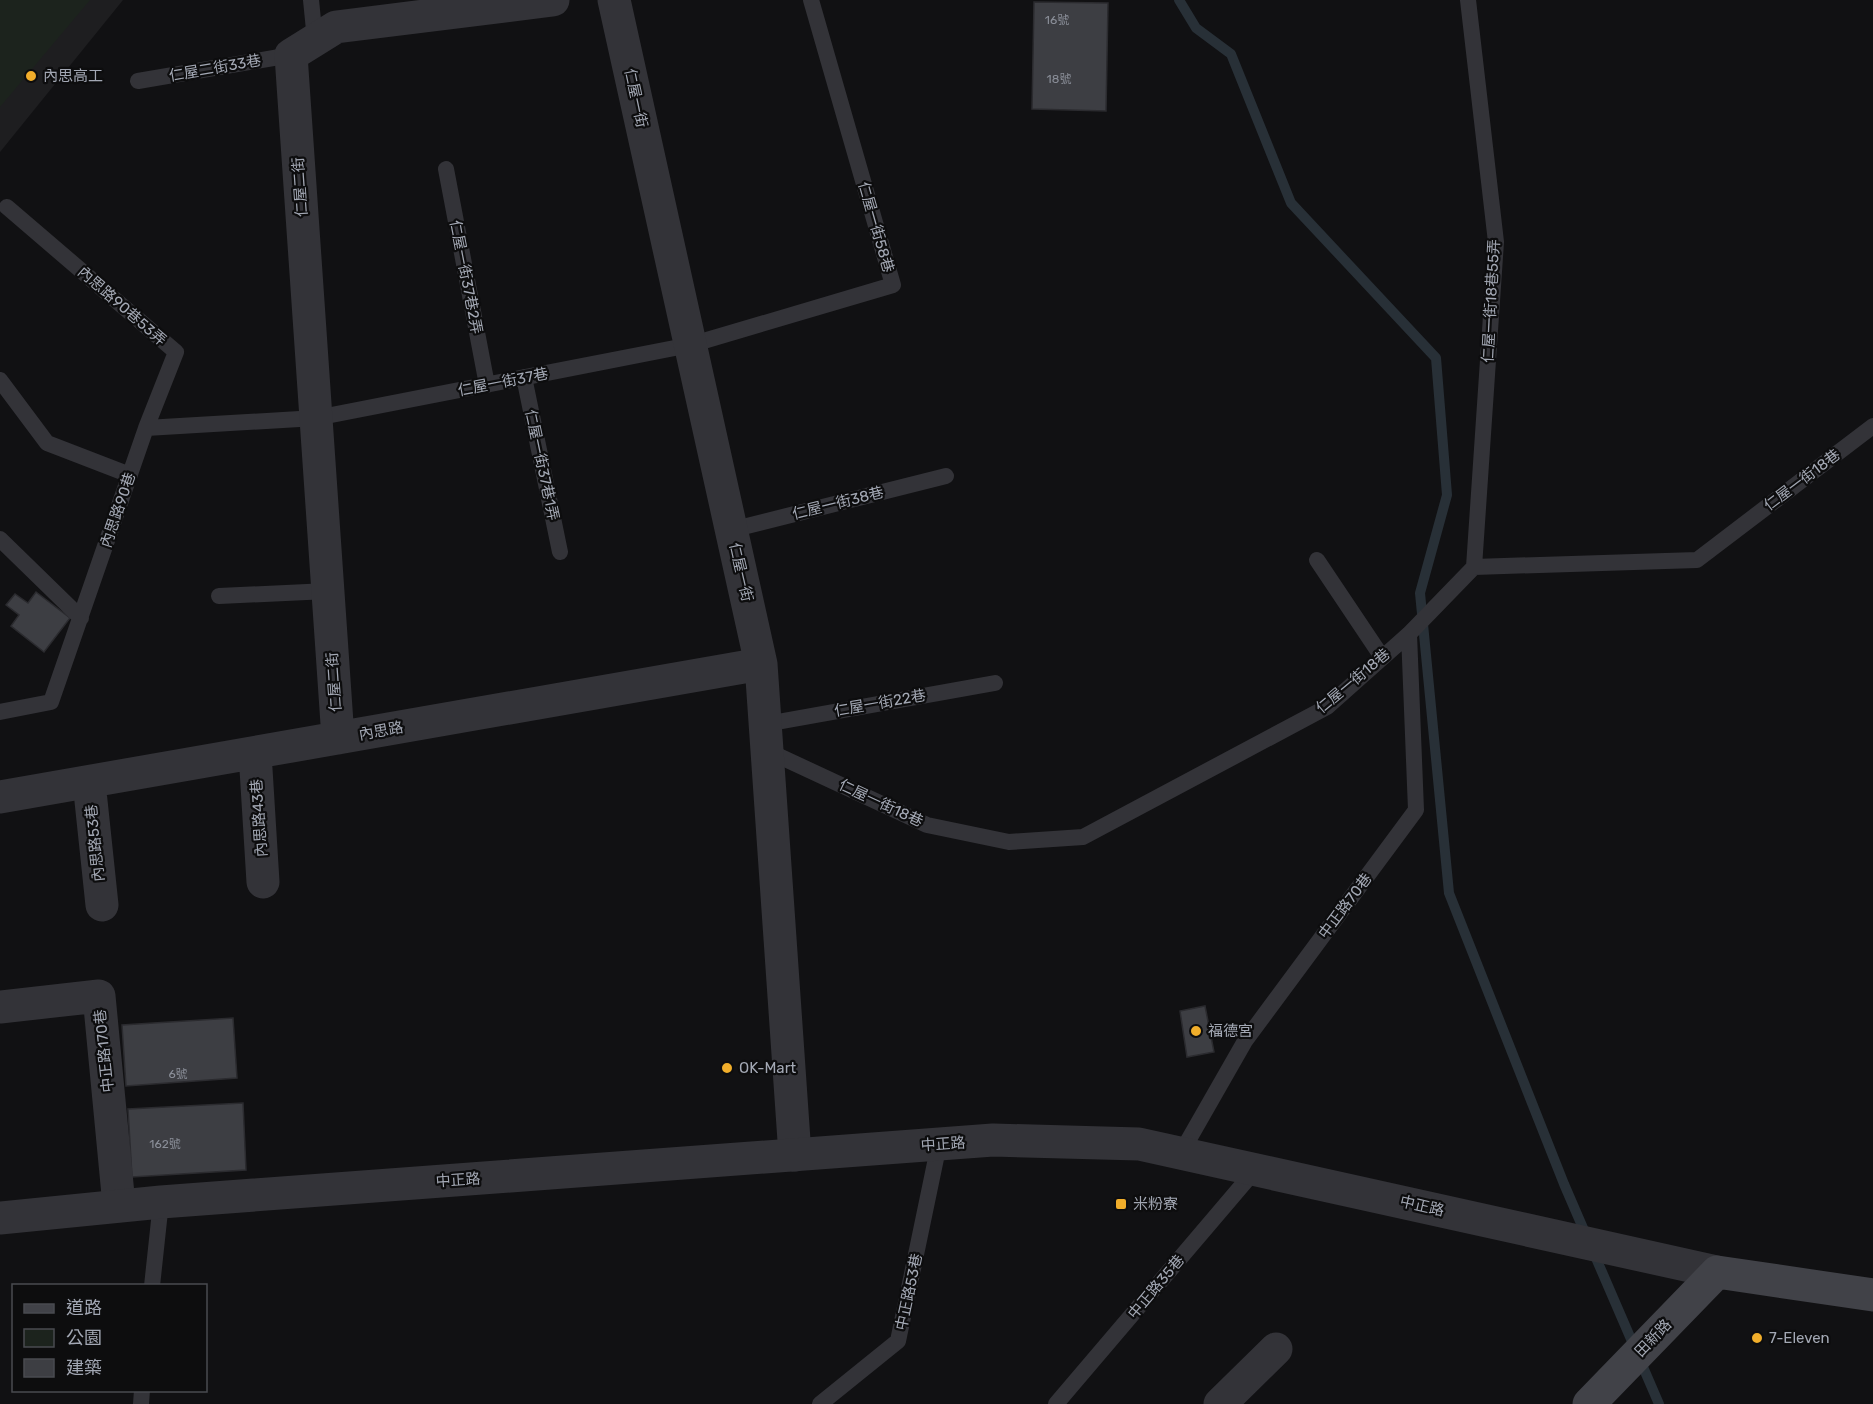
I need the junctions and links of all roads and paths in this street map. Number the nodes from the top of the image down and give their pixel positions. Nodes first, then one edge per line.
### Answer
1 (311, 0) edge
2 (553, 0) edge
3 (614, 0) edge
4 (811, 0) edge
5 (1468, 0) edge
6 (482, 4) edge
7 (303, 48) junction
8 (138, 81) dead end
9 (446, 169) dead end
10 (7, 207) dead end
11 (690, 345) junction
12 (524, 377) junction
13 (0, 380) edge
14 (487, 385) junction
15 (316, 418) junction
16 (1873, 426) edge
17 (146, 428) junction
18 (130, 476) junction
19 (945, 476) dead end
20 (731, 530) junction
21 (0, 539) edge
22 (560, 552) dead end
23 (1317, 560) dead end
24 (1474, 567) junction
25 (328, 591) junction
26 (219, 596) dead end
27 (81, 618) junction
28 (1409, 634) junction
29 (1382, 657) junction
30 (761, 664) junction
31 (995, 683) dead end
32 (0, 712) edge
33 (767, 737) junction
34 (338, 738) junction
35 (255, 753) junction
36 (89, 782) junction
37 (0, 797) edge
38 (263, 882) dead end
39 (102, 904) dead end
40 (0, 1007) edge
41 (939, 1144) junction
42 (1181, 1153) junction
43 (795, 1155) junction
44 (1256, 1169) junction
45 (160, 1202) junction
46 (119, 1205) junction
47 (0, 1218) edge
48 (1717, 1272) junction
49 (152, 1284) edge
50 (1873, 1295) edge
51 (1276, 1349) dead end
52 (820, 1404) edge
53 (1056, 1404) edge
54 (1220, 1404) edge
55 (1589, 1404) edge

1 - 7 lane
2 - 6 street
3 - 11 street, 仁屋一街
4 - 11 lane, 仁屋一街58巷
5 - 24 lane, 仁屋一街18巷55弄
6 - 7 street
7 - 8 lane, 仁屋二街33巷
7 - 15 street, 仁屋二街
9 - 14 lane, 仁屋一街37巷2弄
10 - 17 lane, 內思路90巷53弄
11 - 12 lane, 仁屋一街37巷
11 - 20 street, 仁屋一街
12 - 14 lane, 仁屋一街37巷
12 - 22 lane, 仁屋一街37巷1弄
13 - 18 lane
14 - 15 lane, 仁屋一街37巷
15 - 17 lane
15 - 25 street, 仁屋二街
16 - 24 lane, 仁屋一街18巷
17 - 18 lane, 內思路90巷
18 - 27 lane, 內思路90巷
19 - 20 lane, 仁屋一街38巷
20 - 30 street, 仁屋一街
21 - 27 lane
23 - 29 lane
24 - 28 lane, 仁屋一街18巷
25 - 26 lane
25 - 34 street, 仁屋二街
27 - 32 lane, 內思路90巷
28 - 29 lane, 仁屋一街18巷
28 - 42 lane, 中正路70巷
29 - 33 lane, 仁屋一街18巷
30 - 33 street, 仁屋一街
30 - 34 street, 內思路
31 - 33 lane, 仁屋一街22巷
33 - 43 street, 仁屋一街
34 - 35 street, 內思路
35 - 36 street, 內思路
35 - 38 street, 內思路43巷
36 - 37 street, 內思路
36 - 39 street, 內思路53巷
40 - 46 street, 中正路170巷
41 - 42 street, 中正路
41 - 43 street, 中正路
41 - 52 lane, 中正路53巷
42 - 44 street, 中正路
43 - 45 street, 中正路
44 - 48 street, 中正路
44 - 53 lane, 中正路35巷
45 - 46 street, 中正路
45 - 49 lane
46 - 47 street, 中正路
48 - 50 main road, 中正路
48 - 55 main road, 田新路
51 - 54 street

